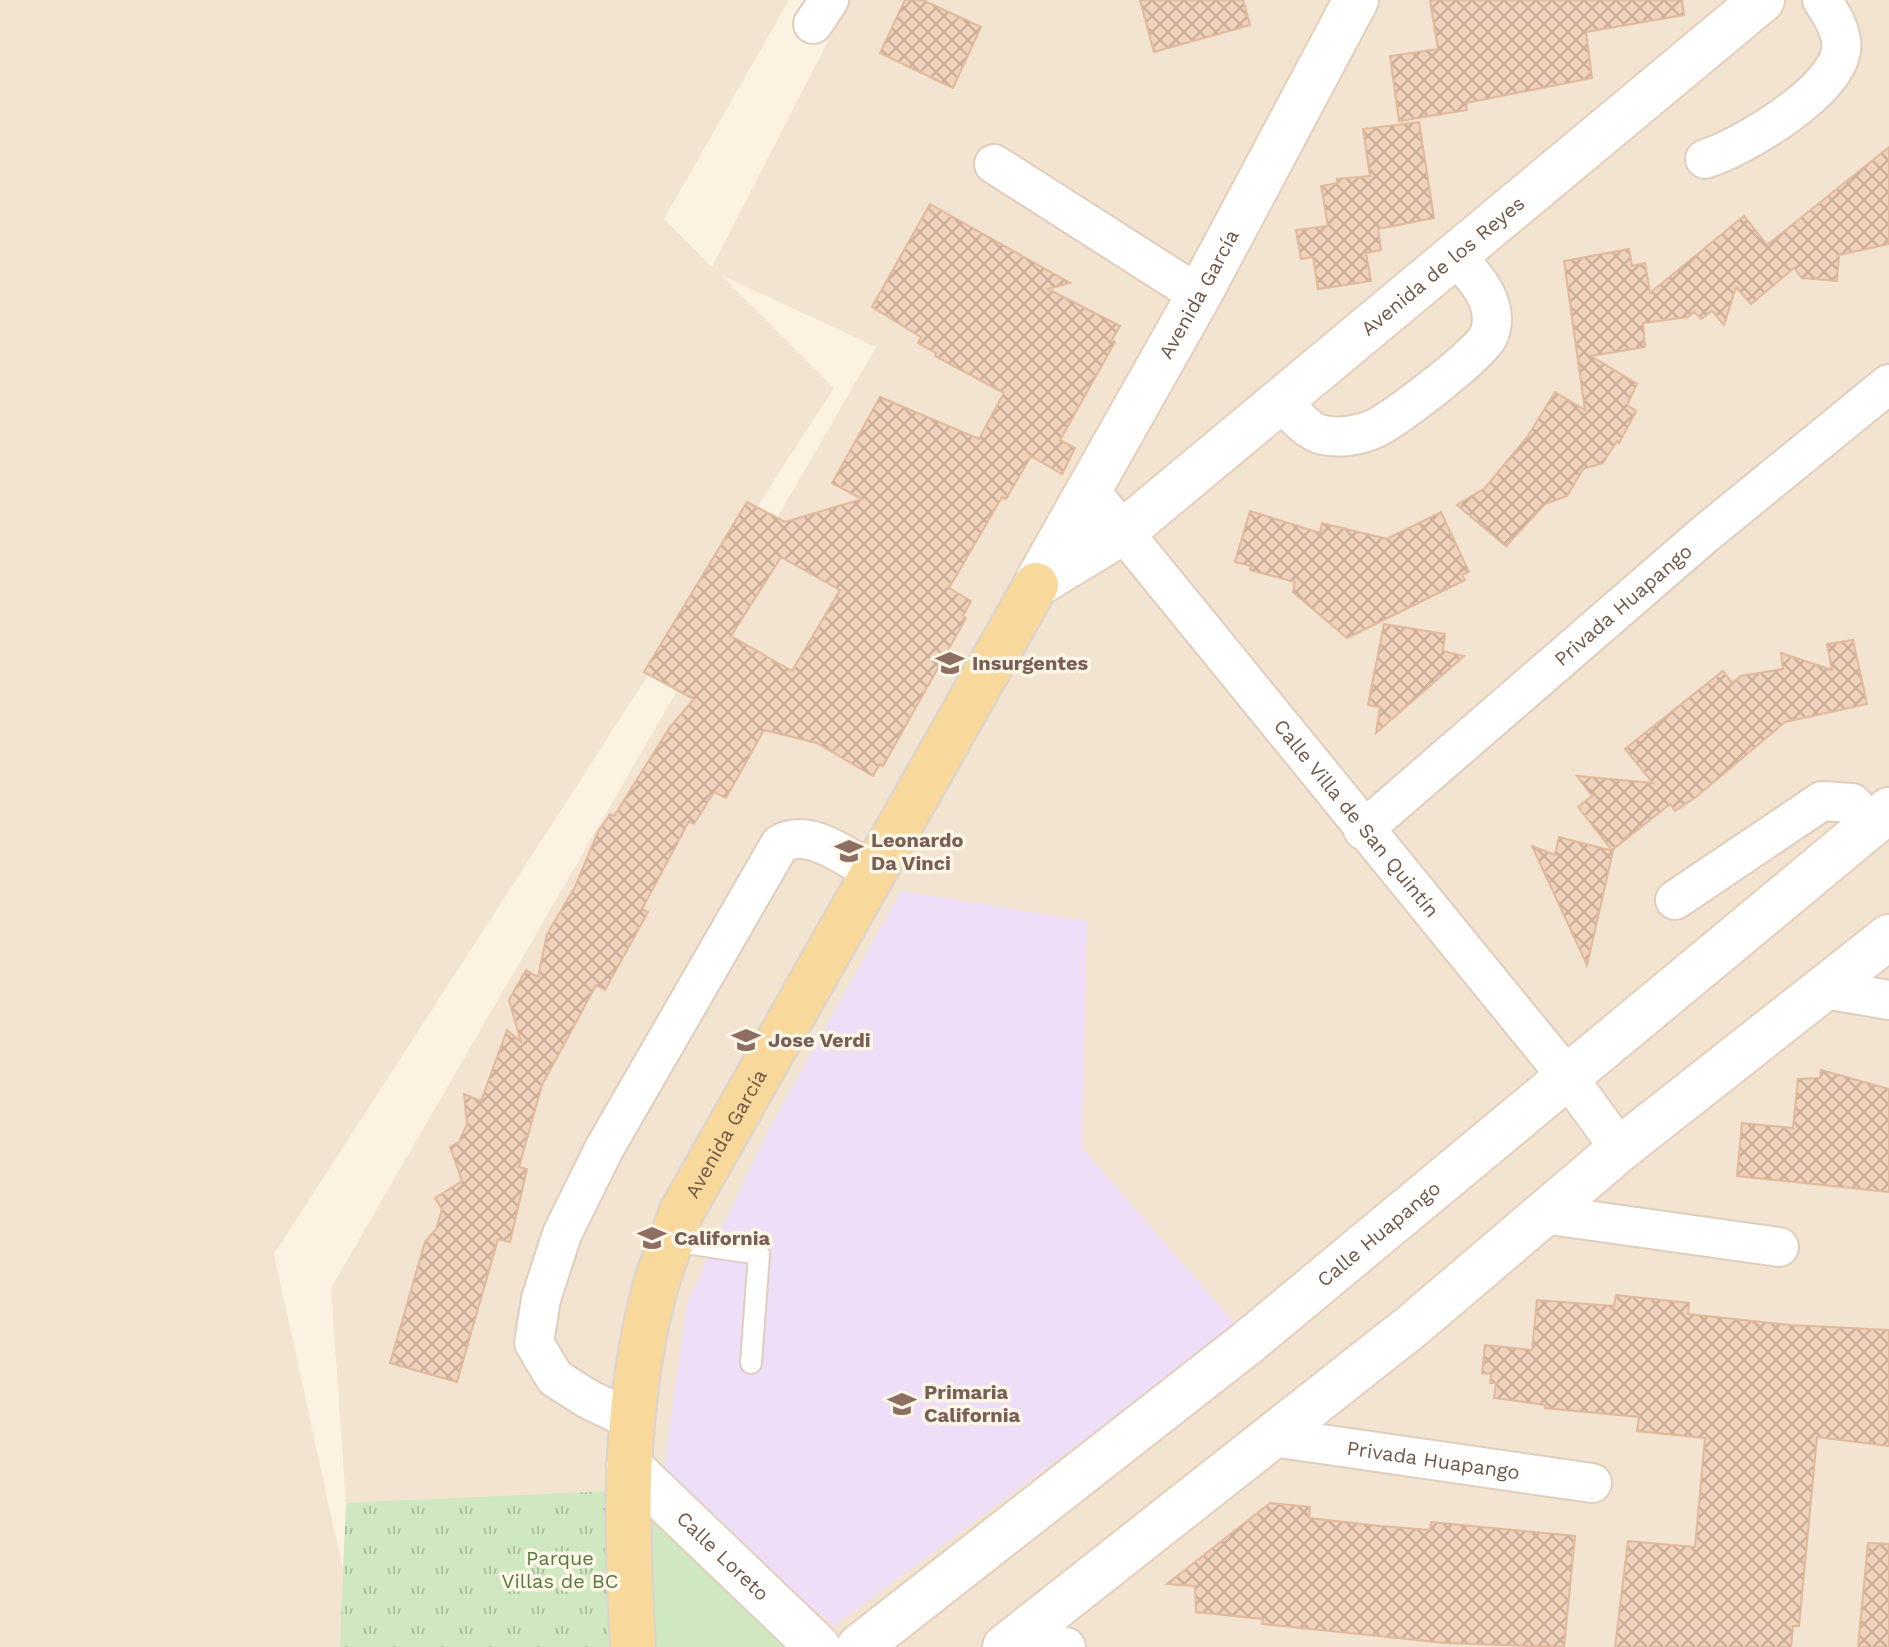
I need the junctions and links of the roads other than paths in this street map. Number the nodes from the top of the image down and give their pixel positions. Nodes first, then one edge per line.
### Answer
1 (1356, 0) edge
2 (1822, 0) edge
3 (1748, 6) edge
4 (1705, 159) dead end
5 (994, 164) dead end
6 (1455, 255) junction
7 (1199, 295) junction
8 (1889, 384) edge
9 (1281, 400) junction
10 (1090, 491) junction
11 (1123, 532) junction
12 (1036, 585) junction
13 (1880, 817) edge
14 (1363, 830) junction
15 (872, 871) junction
16 (1675, 900) dead end
17 (1889, 937) edge
18 (1825, 989) junction
19 (1889, 1000) edge
20 (1569, 1079) junction
21 (1620, 1149) junction
22 (1543, 1214) junction
23 (672, 1241) junction
24 (1779, 1247) dead end
25 (751, 1363) dead end
26 (634, 1421) junction
27 (1273, 1437) junction
28 (629, 1466) junction
29 (1592, 1483) dead end
30 (1010, 1643) edge
31 (633, 1647) edge
32 (818, 1647) edge
33 (859, 1647) edge
34 (1066, 1647) edge

1 - 7 main road, Avenida García
2 - 4 street
3 - 6 main road, Avenida de los Reyes
5 - 7 street
6 - 9 main road, Avenida de los Reyes
6 - 9 street
7 - 10 main road, Avenida García
8 - 14 street, Privada Huapango
9 - 11 main road, Avenida de los Reyes
10 - 11 street, Calle Villa de San Quintín
10 - 12 main road, Avenida García
11 - 12 main road, Avenida García
11 - 14 street, Calle Villa de San Quintín
12 - 15 main road, Avenida García
13 - 16 street
13 - 20 main road, Calle Huapango
14 - 20 street, Calle Villa de San Quintín
15 - 23 main road, Avenida García
15 - 26 street
17 - 18 main road
18 - 19 street
18 - 21 main road
20 - 21 street, Calle Villa de San Quintín
20 - 33 main road, Calle Huapango
21 - 22 main road
22 - 24 street
22 - 27 main road
23 - 25 lane
23 - 26 main road, Avenida García
26 - 28 main road, Avenida García
27 - 29 street, Privada Huapango
27 - 30 main road
28 - 31 main road, Avenida García
28 - 32 main road, Calle Loreto
30 - 34 street

